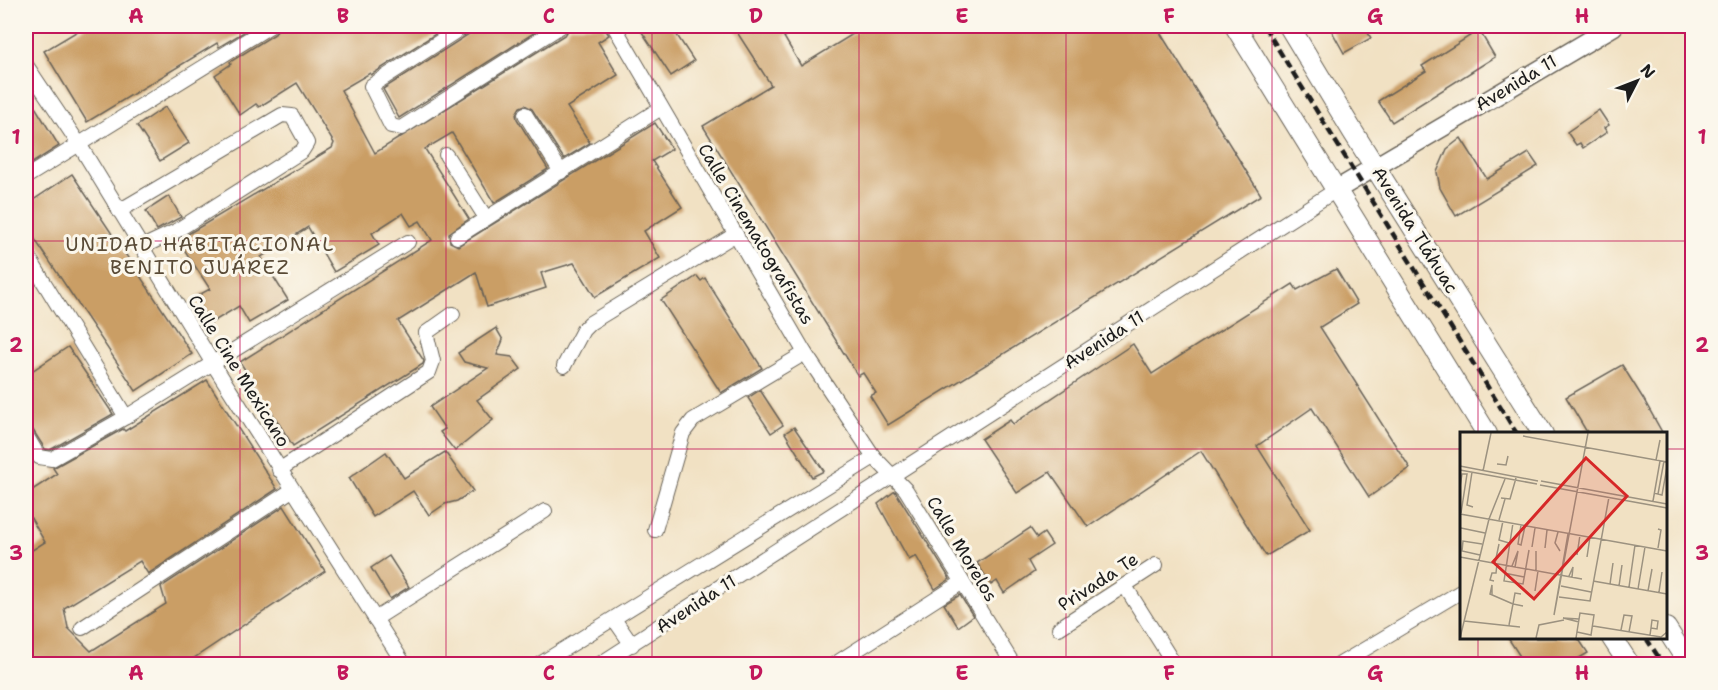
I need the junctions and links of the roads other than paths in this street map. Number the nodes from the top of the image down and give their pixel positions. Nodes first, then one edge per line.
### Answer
1 (270, 26) edge
2 (464, 26) edge
3 (561, 26) edge
4 (614, 26) edge
5 (1234, 26) edge
6 (1288, 26) edge
7 (1614, 26) edge
8 (26, 65) edge
9 (661, 108) junction
10 (525, 114) dead end
11 (79, 144) junction
12 (446, 155) dead end
13 (1375, 167) junction
14 (561, 172) junction
15 (26, 177) edge
16 (1336, 190) junction
17 (119, 211) junction
18 (486, 218) junction
19 (736, 234) junction
20 (457, 237) dead end
21 (408, 242) dead end
22 (142, 247) junction
23 (26, 253) edge
24 (453, 314) dead end
25 (805, 353) junction
26 (212, 362) junction
27 (564, 366) dead end
28 (126, 417) junction
29 (1486, 432) edge
30 (1542, 432) edge
31 (26, 435) edge
32 (874, 457) junction
33 (279, 470) junction
34 (892, 477) junction
35 (292, 490) junction
36 (545, 511) dead end
37 (655, 530) dead end
38 (1156, 565) dead end
39 (961, 583) junction
40 (1125, 586) junction
41 (1460, 592) edge
42 (614, 619) junction
43 (375, 620) junction
44 (82, 628) dead end
45 (1059, 628) dead end
46 (1667, 631) edge
47 (1613, 639) edge
48 (632, 645) junction
49 (404, 664) edge
50 (540, 664) edge
51 (600, 664) edge
52 (835, 664) edge
53 (1013, 664) edge
54 (1174, 664) edge
55 (1340, 664) edge
56 (1629, 664) edge
57 (1689, 664) edge

1 - 11 street
2 - 3 street
4 - 9 street, Calle Cinematografistas
5 - 16 main road
6 - 13 main road, Avenida Tláhuac
7 - 13 street, Avenida 11
8 - 11 street, Calle Cine Mexicano
9 - 14 street
9 - 19 street, Calle Cinematografistas
10 - 14 street
11 - 15 street
11 - 17 street, Calle Cine Mexicano
12 - 18 street
13 - 16 street, Avenida 11
13 - 30 main road, Avenida Tláhuac
14 - 18 street
16 - 29 main road
16 - 34 street, Avenida 11
17 - 22 street, Calle Cine Mexicano
17 - 22 street
18 - 20 street
19 - 25 street, Calle Cinematografistas
19 - 27 street
21 - 26 street
22 - 26 street, Calle Cine Mexicano
23 - 28 street
24 - 33 street
25 - 32 street, Calle Cinematografistas
25 - 37 street
26 - 28 street
26 - 33 street, Calle Cine Mexicano
28 - 31 street
32 - 34 street, Calle Morelos
32 - 42 street, Avenida 11
33 - 35 street, Calle Cine Mexicano
34 - 39 street, Calle Morelos
34 - 48 street, Avenida 11
35 - 43 street, Calle Cine Mexicano
35 - 44 street
36 - 43 street
38 - 40 street, Privada Te
39 - 52 street
39 - 53 street, Calle Morelos
40 - 45 street, Privada Te
40 - 54 street
41 - 55 street
42 - 48 street
42 - 50 street, Avenida 11
43 - 49 street, Calle Cine Mexicano
46 - 57 main road
47 - 56 main road
48 - 51 street, Avenida 11

